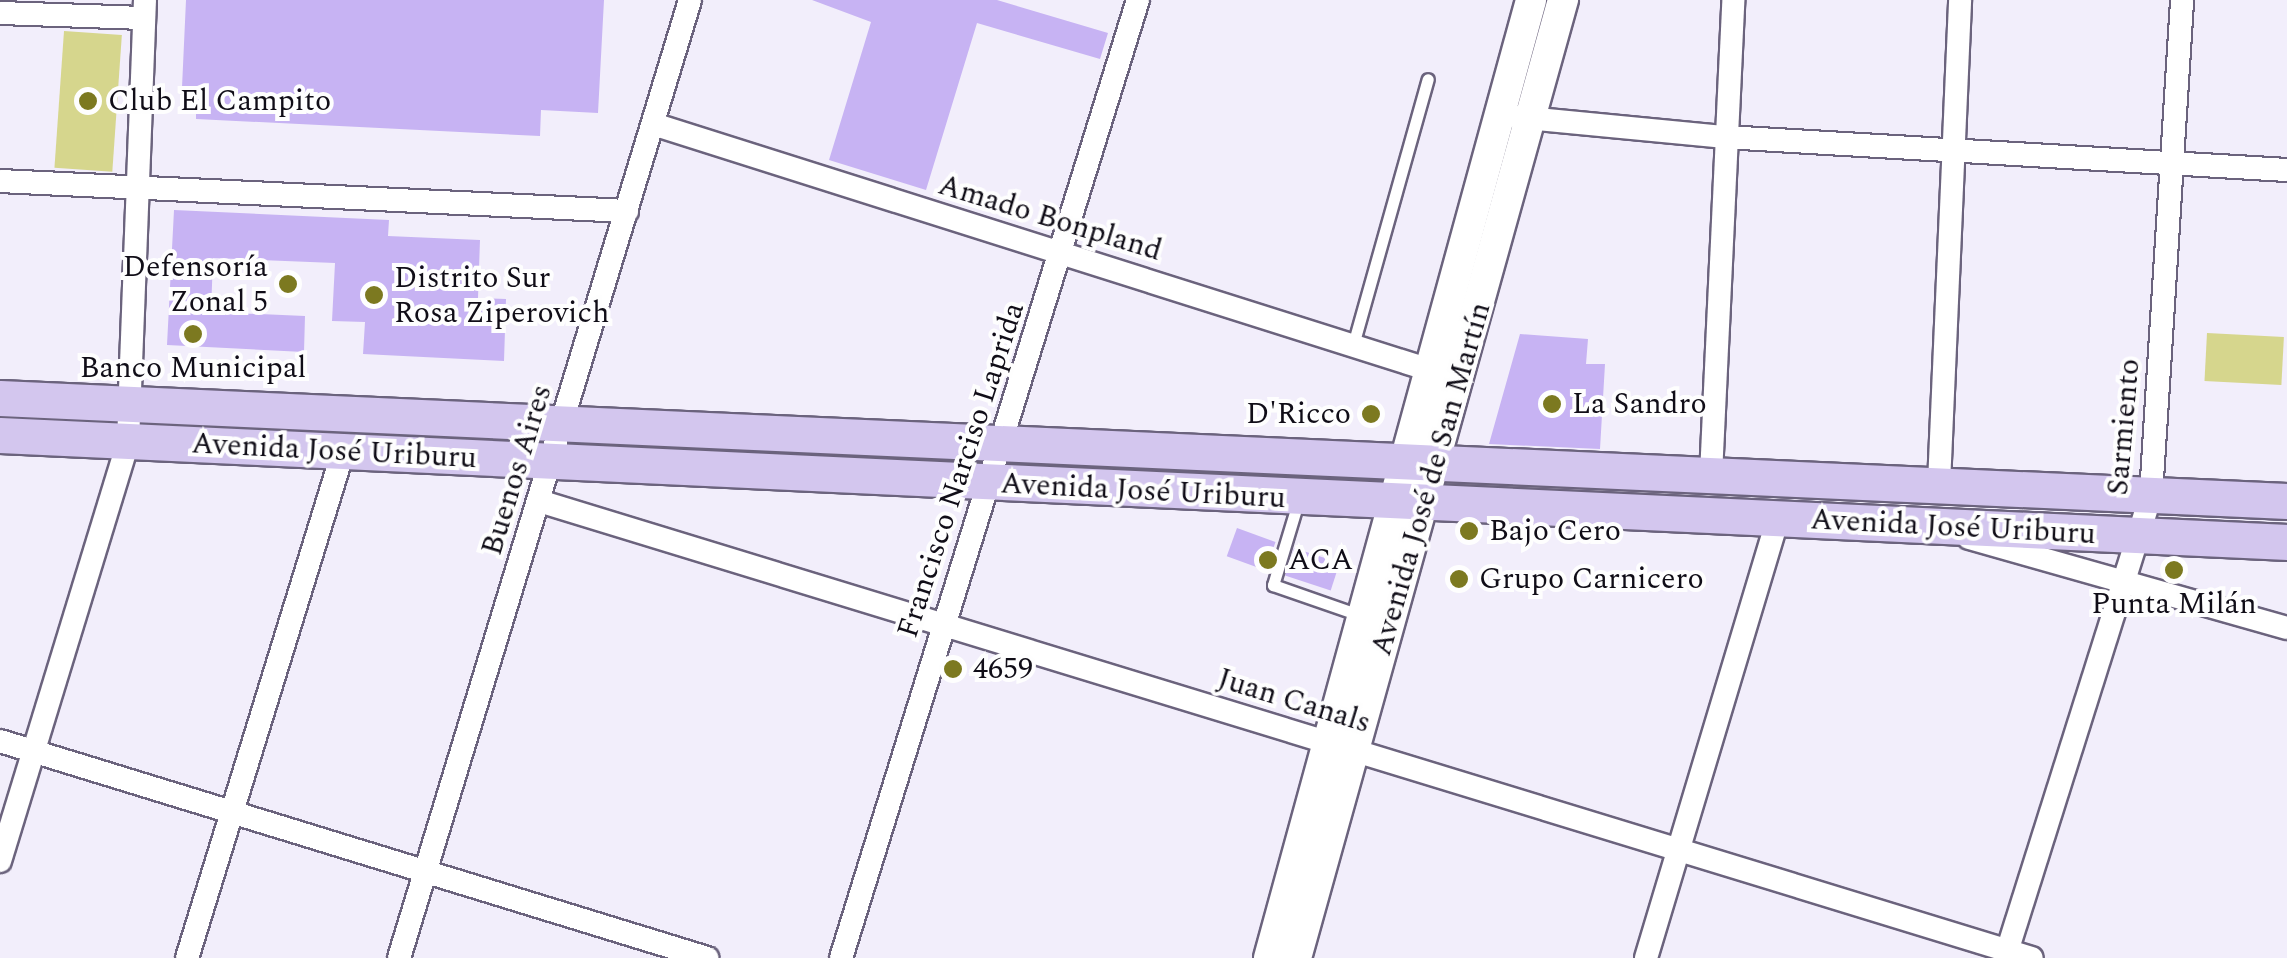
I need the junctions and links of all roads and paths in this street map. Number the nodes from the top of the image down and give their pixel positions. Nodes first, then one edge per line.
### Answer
1 (690, 0) edge
2 (1138, 0) edge
3 (1563, 0) edge
4 (1733, 0) edge
5 (1960, 0) edge
6 (2182, 0) edge
7 (1529, 1) edge
8 (145, 9) edge
9 (0, 13) edge
10 (1428, 79) dead end
11 (1500, 116) junction
12 (1531, 118) junction
13 (653, 124) junction
14 (1725, 137) junction
15 (1954, 148) junction
16 (2174, 164) junction
17 (2287, 170) edge
18 (0, 182) edge
19 (138, 187) junction
20 (627, 210) junction
21 (1061, 253) junction
22 (1353, 345) junction
23 (1430, 370) junction
24 (0, 398) edge
25 (130, 404) junction
26 (562, 423) junction
27 (0, 436) edge
28 (128, 442) junction
29 (1003, 443) junction
30 (343, 452) junction
31 (551, 461) junction
32 (1420, 464) junction
33 (1710, 475) junction
34 (990, 483) junction
35 (1939, 484) junction
36 (2151, 495) junction
37 (1299, 498) junction
38 (539, 501) junction
39 (2287, 502) edge
40 (1409, 504) junction
41 (1778, 520) junction
42 (1927, 526) junction
43 (2139, 535) junction
44 (2287, 542) edge
45 (2121, 580) junction
46 (1363, 616) junction
47 (943, 624) junction
48 (2287, 628) edge
49 (0, 741) edge
50 (1342, 746) junction
51 (33, 751) junction
52 (232, 812) junction
53 (1679, 850) junction
54 (0, 860) edge
55 (425, 872) junction
56 (2006, 954) edge
57 (187, 958) edge
58 (399, 958) edge
59 (707, 958) edge
60 (841, 958) edge
61 (1269, 958) edge
62 (1296, 958) edge
63 (1646, 958) edge
64 (2032, 958) edge

1 - 13 street, Buenos Aires
2 - 21 street, Francisco Narciso Laprida
3 - 12 main road, Avenida José de San Martín
4 - 14 street
5 - 15 street
6 - 16 street, Sarmiento
7 - 11 main road, Avenida José de San Martín
8 - 9 street
8 - 19 street
10 - 22 lane
11 - 12 street
11 - 23 main road, Avenida José de San Martín
12 - 14 street
12 - 32 main road, Avenida José de San Martín
13 - 20 street, Buenos Aires
13 - 21 street, Amado Bonpland
14 - 15 street
14 - 33 street
15 - 16 street
15 - 35 street
16 - 17 street
16 - 36 street, Sarmiento
18 - 19 street
19 - 20 street
19 - 25 street
20 - 26 street, Buenos Aires
21 - 22 street, Amado Bonpland
21 - 29 street, Francisco Narciso Laprida
22 - 23 street, Amado Bonpland
23 - 32 main road, Avenida José de San Martín
24 - 25 main road, Avenida José Uriburu
25 - 26 main road, Avenida José Uriburu
25 - 28 street
26 - 29 main road, Avenida José Uriburu
26 - 31 street, Buenos Aires
27 - 28 main road, Avenida José Uriburu
28 - 30 main road, Avenida José Uriburu
28 - 51 street
29 - 32 main road, Avenida José Uriburu
29 - 34 street, Francisco Narciso Laprida
30 - 31 main road, Avenida José Uriburu
30 - 52 street
31 - 34 main road, Avenida José Uriburu
31 - 38 street, Buenos Aires
32 - 33 main road, Avenida José Uriburu
32 - 40 main road, Avenida José de San Martín
33 - 35 main road, Avenida José Uriburu
34 - 37 main road, Avenida José Uriburu
34 - 47 street, Francisco Narciso Laprida
35 - 36 main road, Avenida José Uriburu
36 - 39 main road, Avenida José Uriburu
36 - 43 street, Sarmiento
37 - 40 main road, Avenida José Uriburu
37 - 46 lane
38 - 47 street, Juan Canals
38 - 55 street, Buenos Aires
40 - 41 main road, Avenida José Uriburu
40 - 46 main road, Avenida José de San Martín
40 - 50 main road, Avenida José de San Martín
41 - 42 main road, Avenida José Uriburu
41 - 53 street
42 - 43 main road, Avenida José Uriburu
42 - 45 street
43 - 44 main road, Avenida José Uriburu
43 - 45 street, Sarmiento
45 - 48 street
45 - 56 street, Sarmiento
46 - 50 main road, Avenida José de San Martín
47 - 50 street, Juan Canals
47 - 60 street, Francisco Narciso Laprida
49 - 51 street
50 - 53 street, Juan Canals
50 - 61 main road, Avenida José de San Martín
50 - 62 main road, Avenida José de San Martín
51 - 52 street
51 - 54 street
52 - 55 street
52 - 57 street
53 - 56 street, Juan Canals
53 - 63 street
55 - 58 street, Buenos Aires
55 - 59 street
56 - 64 street, Juan Canals

